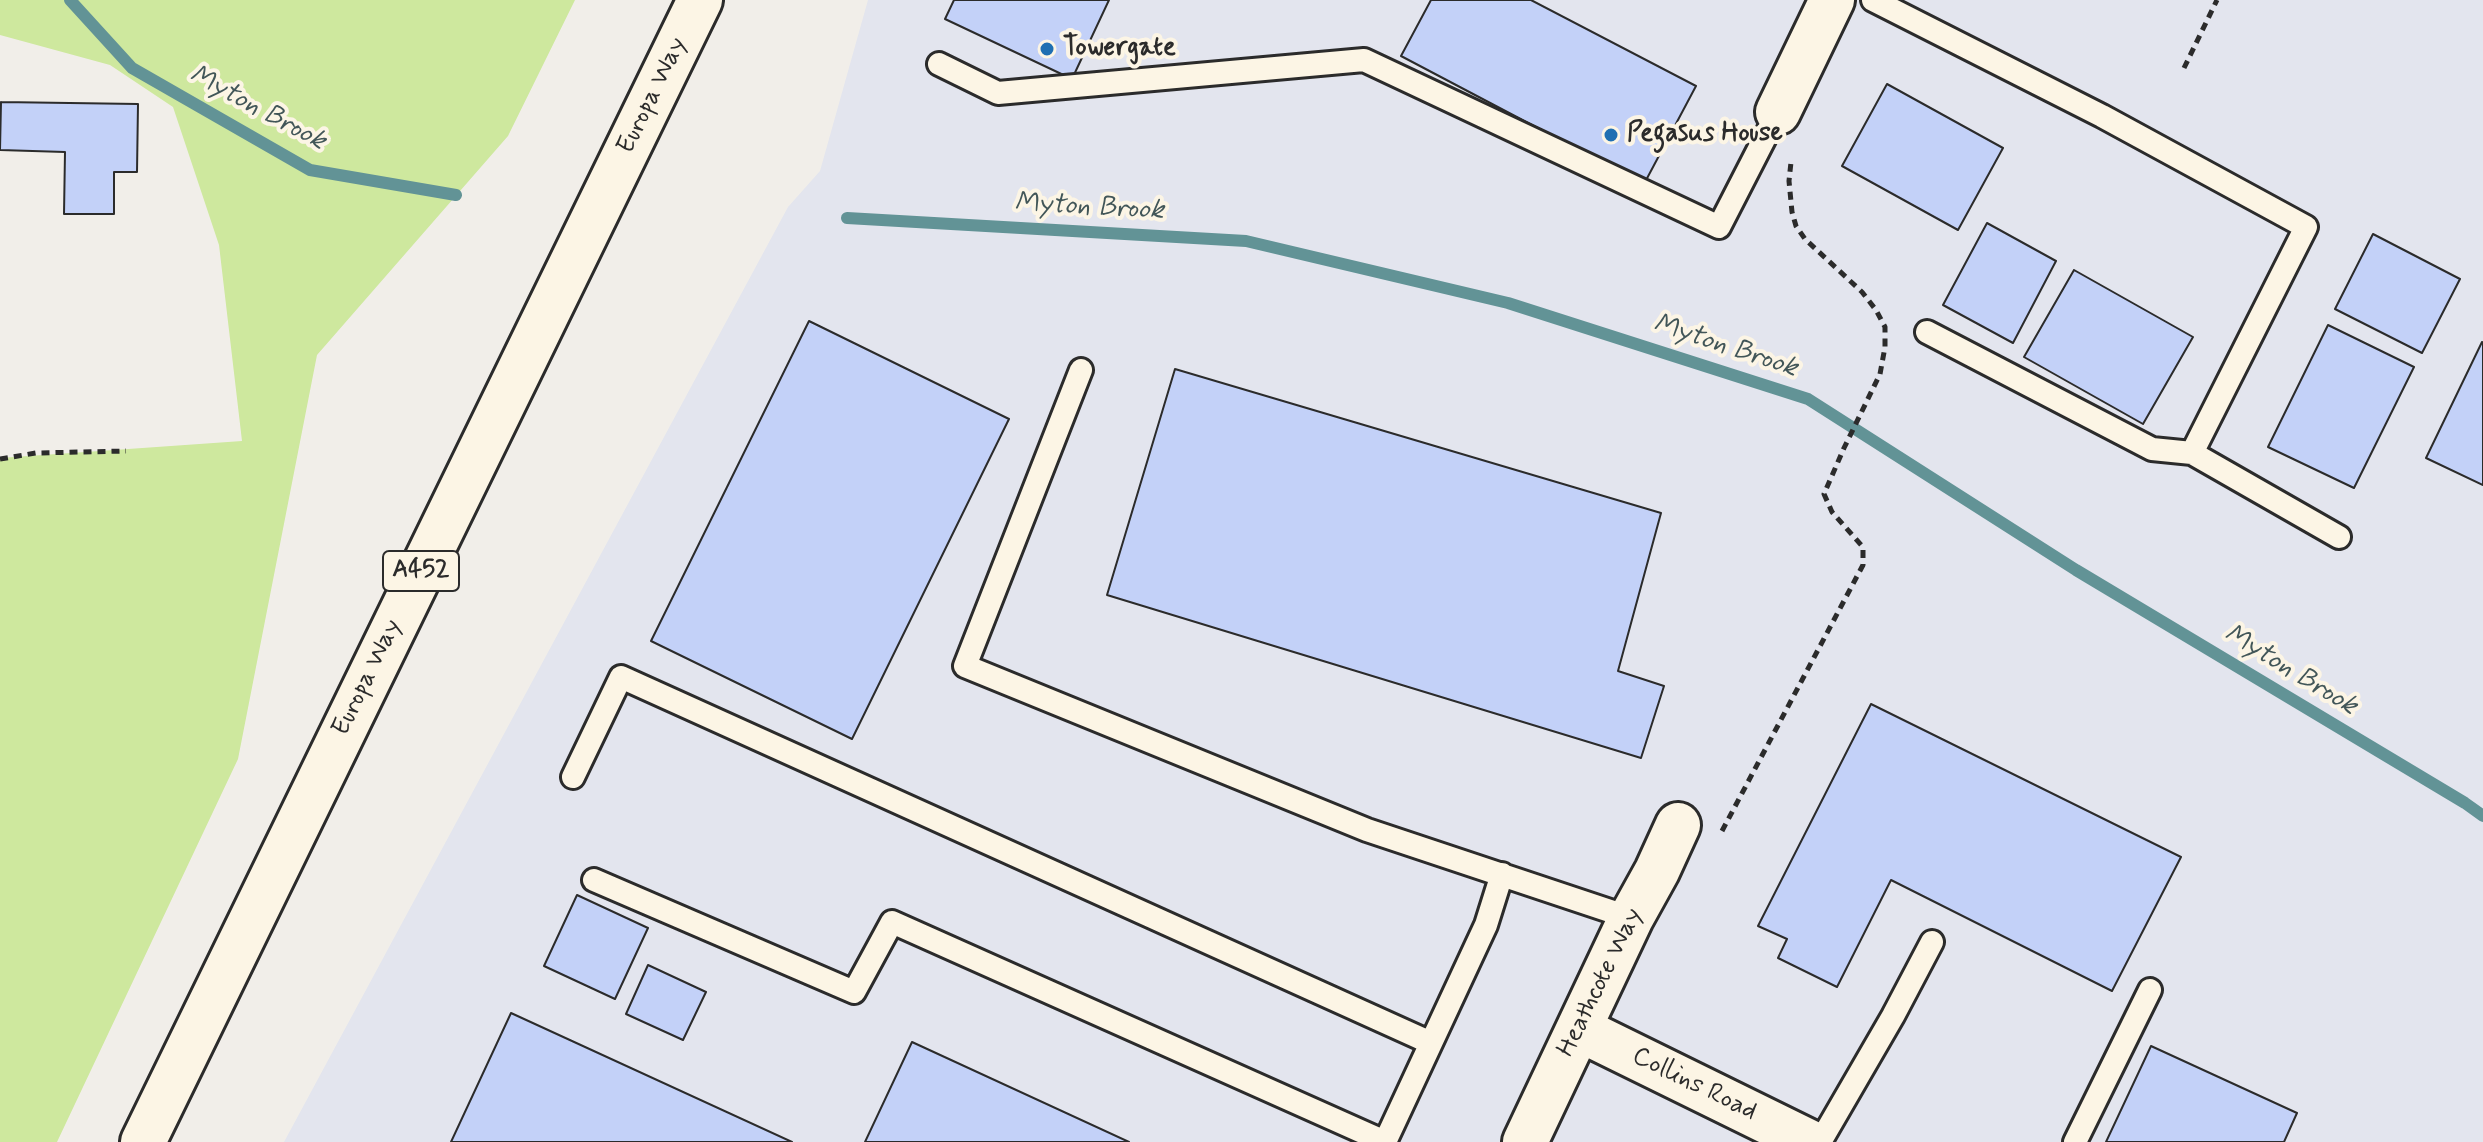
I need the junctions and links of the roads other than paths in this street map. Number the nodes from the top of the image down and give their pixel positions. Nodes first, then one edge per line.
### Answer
1 (700, 0) edge
2 (1832, 0) edge
3 (1873, 0) edge
4 (939, 64) dead end
5 (1778, 112) joint
6 (1927, 332) dead end
7 (1081, 370) dead end
8 (2192, 453) junction
9 (2339, 537) dead end
10 (573, 777) dead end
11 (1697, 833) road end
12 (1502, 874) junction
13 (594, 880) dead end
14 (1631, 918) junction
15 (1932, 942) dead end
16 (2150, 990) dead end
17 (1579, 1029) junction
18 (1431, 1043) junction
19 (143, 1142) edge
20 (1385, 1142) edge
21 (1525, 1142) edge
22 (1809, 1142) edge
23 (1820, 1142) edge
24 (2075, 1142) edge

1 - 19 main road, Europa Way / A452
2 - 5 main road
3 - 8 lane
4 - 5 lane
6 - 8 lane
7 - 12 lane
8 - 9 lane
10 - 18 lane
11 - 14 main road, Heathcote Way
12 - 14 lane
12 - 18 lane
13 - 20 lane
14 - 17 main road, Heathcote Way
15 - 23 lane
16 - 24 lane
17 - 21 main road, Heathcote Way
17 - 22 main road, Collins Road
18 - 20 lane

